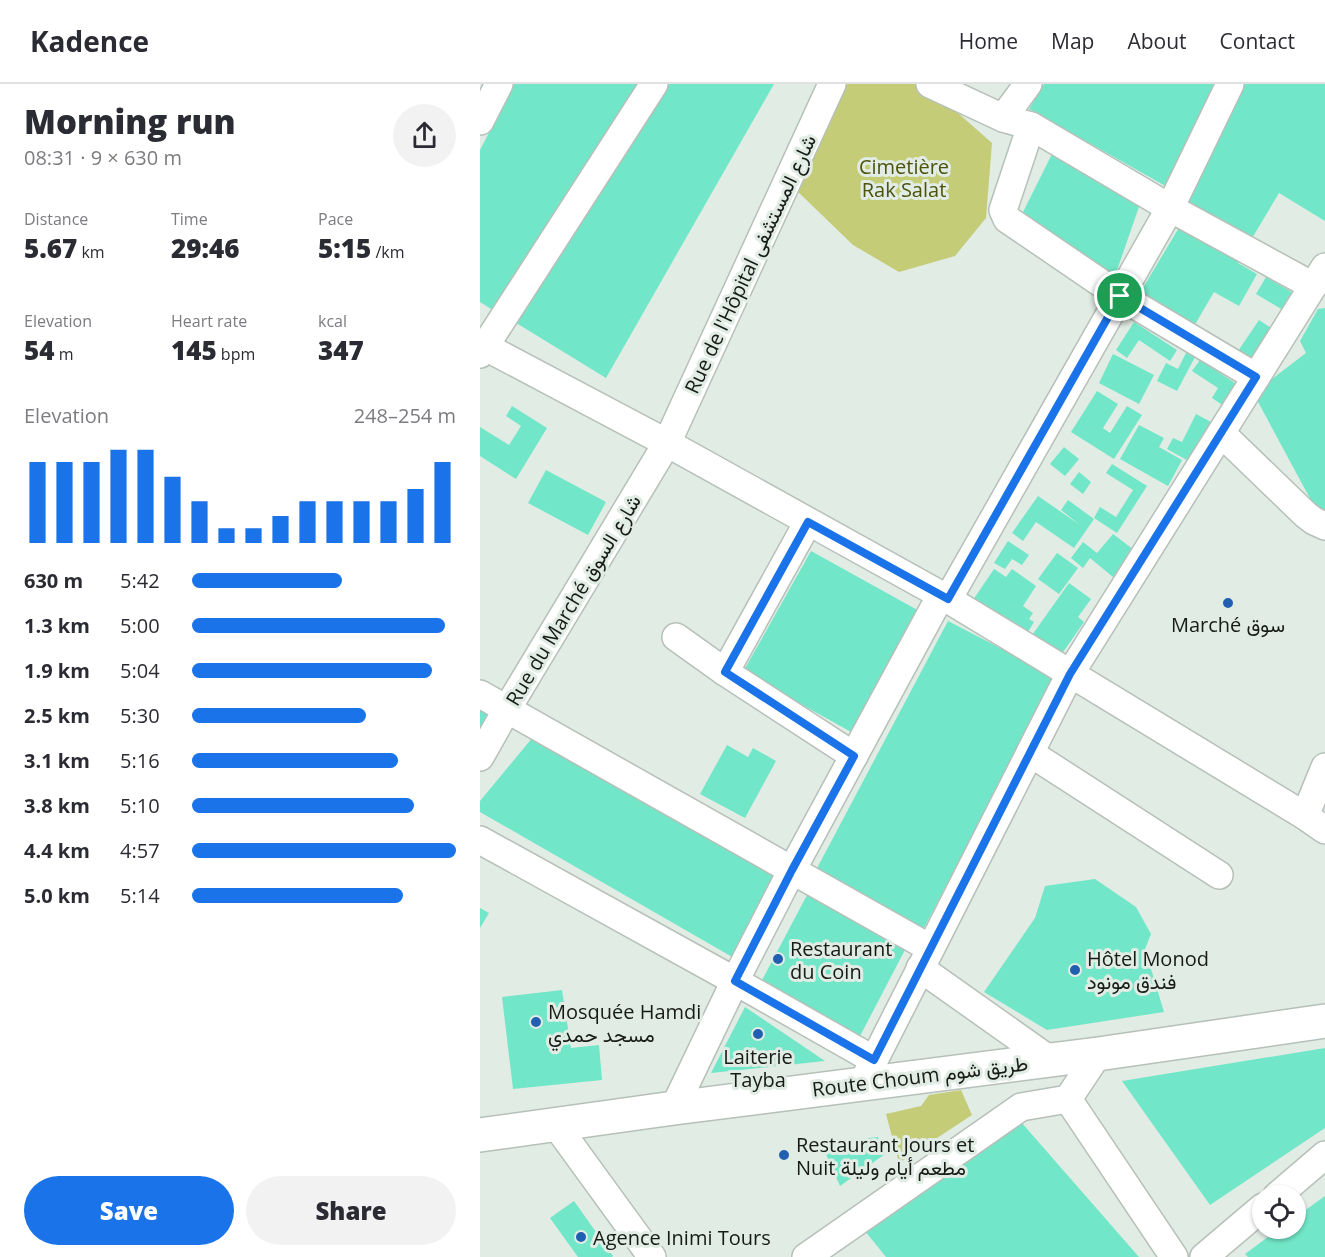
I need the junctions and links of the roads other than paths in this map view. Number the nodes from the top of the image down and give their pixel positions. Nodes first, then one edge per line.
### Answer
1 (499, 84) edge
2 (654, 84) edge
3 (832, 84) edge
4 (930, 84) edge
5 (1028, 84) edge
6 (1230, 84) edge
7 (1003, 118) junction
8 (480, 121) edge
9 (1031, 126) junction
10 (1170, 208) junction
11 (1319, 277) edge
12 (1120, 296) junction
13 (482, 348) edge
14 (1256, 377) junction
15 (1221, 433) junction
16 (667, 443) junction
17 (808, 522) junction
18 (1325, 526) edge
19 (944, 597) junction
20 (676, 637) dead end
21 (725, 672) junction
22 (1070, 674) junction
23 (480, 694) edge
24 (507, 709) junction
25 (1030, 753) junction
26 (854, 756) junction
27 (480, 757) edge
28 (1325, 766) edge
29 (1315, 823) edge
30 (480, 840) edge
31 (792, 870) junction
32 (1220, 875) dead end
33 (925, 958) junction
34 (735, 981) junction
35 (1325, 1021) edge
36 (1098, 1054) junction
37 (1050, 1060) junction
38 (868, 1072) junction
39 (1068, 1099) junction
40 (674, 1108) junction
41 (556, 1125) junction
42 (480, 1135) edge
43 (1325, 1155) edge
44 (1290, 1185) edge
45 (1252, 1216) edge
46 (652, 1257) edge
47 (806, 1257) edge
48 (1174, 1257) edge
49 (1204, 1257) edge

1 - 8 street
2 - 13 street
3 - 16 street, Rue de l'Hôpital شارع المستشفى
4 - 7 street
5 - 7 street
6 - 10 street
7 - 9 street
9 - 10 street
9 - 12 street
10 - 11 street
10 - 12 street
11 - 14 street
12 - 14 street
12 - 19 street
13 - 16 street
14 - 15 street
15 - 18 street
15 - 22 street
16 - 17 street
16 - 24 street, Rue du Marché شارع السوق
17 - 19 street
17 - 21 street
19 - 22 street
19 - 26 street
20 - 21 street
21 - 26 street
22 - 25 street
22 - 29 street
23 - 24 street
24 - 27 street, Rue du Marché شارع السوق
24 - 31 street
25 - 32 street
25 - 33 street
26 - 31 street
28 - 29 street
30 - 34 street
31 - 33 street
31 - 34 street
33 - 37 street
33 - 38 street
34 - 38 street
34 - 40 street
35 - 36 highway, Route Choum طريق شوم
36 - 37 highway, Route Choum طريق شوم
36 - 39 street
37 - 38 highway, Route Choum طريق شوم
38 - 40 highway, Route Choum طريق شوم
39 - 47 street
39 - 48 street
40 - 41 highway, Route Choum طريق شوم
41 - 42 highway, Route Choum طريق شوم
41 - 46 street
43 - 44 street
45 - 49 street

